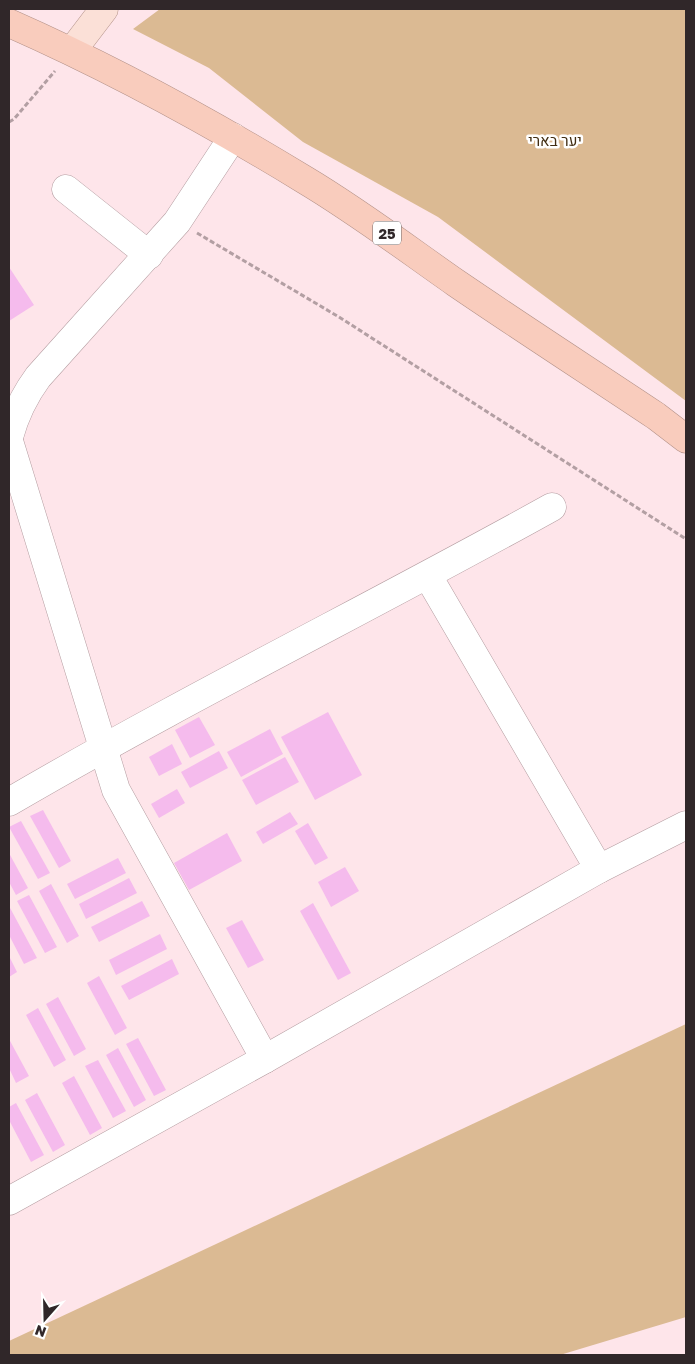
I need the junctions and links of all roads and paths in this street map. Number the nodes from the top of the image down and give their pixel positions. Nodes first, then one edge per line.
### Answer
1 (104, 9) edge
2 (9, 23) edge
3 (72, 51) junction
4 (9, 122) edge
5 (233, 137) junction
6 (66, 189) dead end
7 (177, 222) junction
8 (149, 255) junction
9 (9, 439) edge
10 (686, 439) edge
11 (552, 507) dead end
12 (686, 539) edge
13 (428, 576) junction
14 (103, 747) junction
15 (9, 802) edge
16 (686, 826) edge
17 (599, 869) junction
18 (265, 1059) junction
19 (9, 1201) edge

1 - 3 main road
2 - 3 highway, 25
3 - 4 path
3 - 5 highway, 25
5 - 7 lane
5 - 10 highway, 25
6 - 8 lane
7 - 8 lane
7 - 12 path
8 - 9 lane
9 - 14 lane
11 - 13 lane
13 - 14 lane
13 - 17 lane
14 - 15 lane
14 - 18 lane
16 - 17 lane
17 - 18 lane
18 - 19 lane

